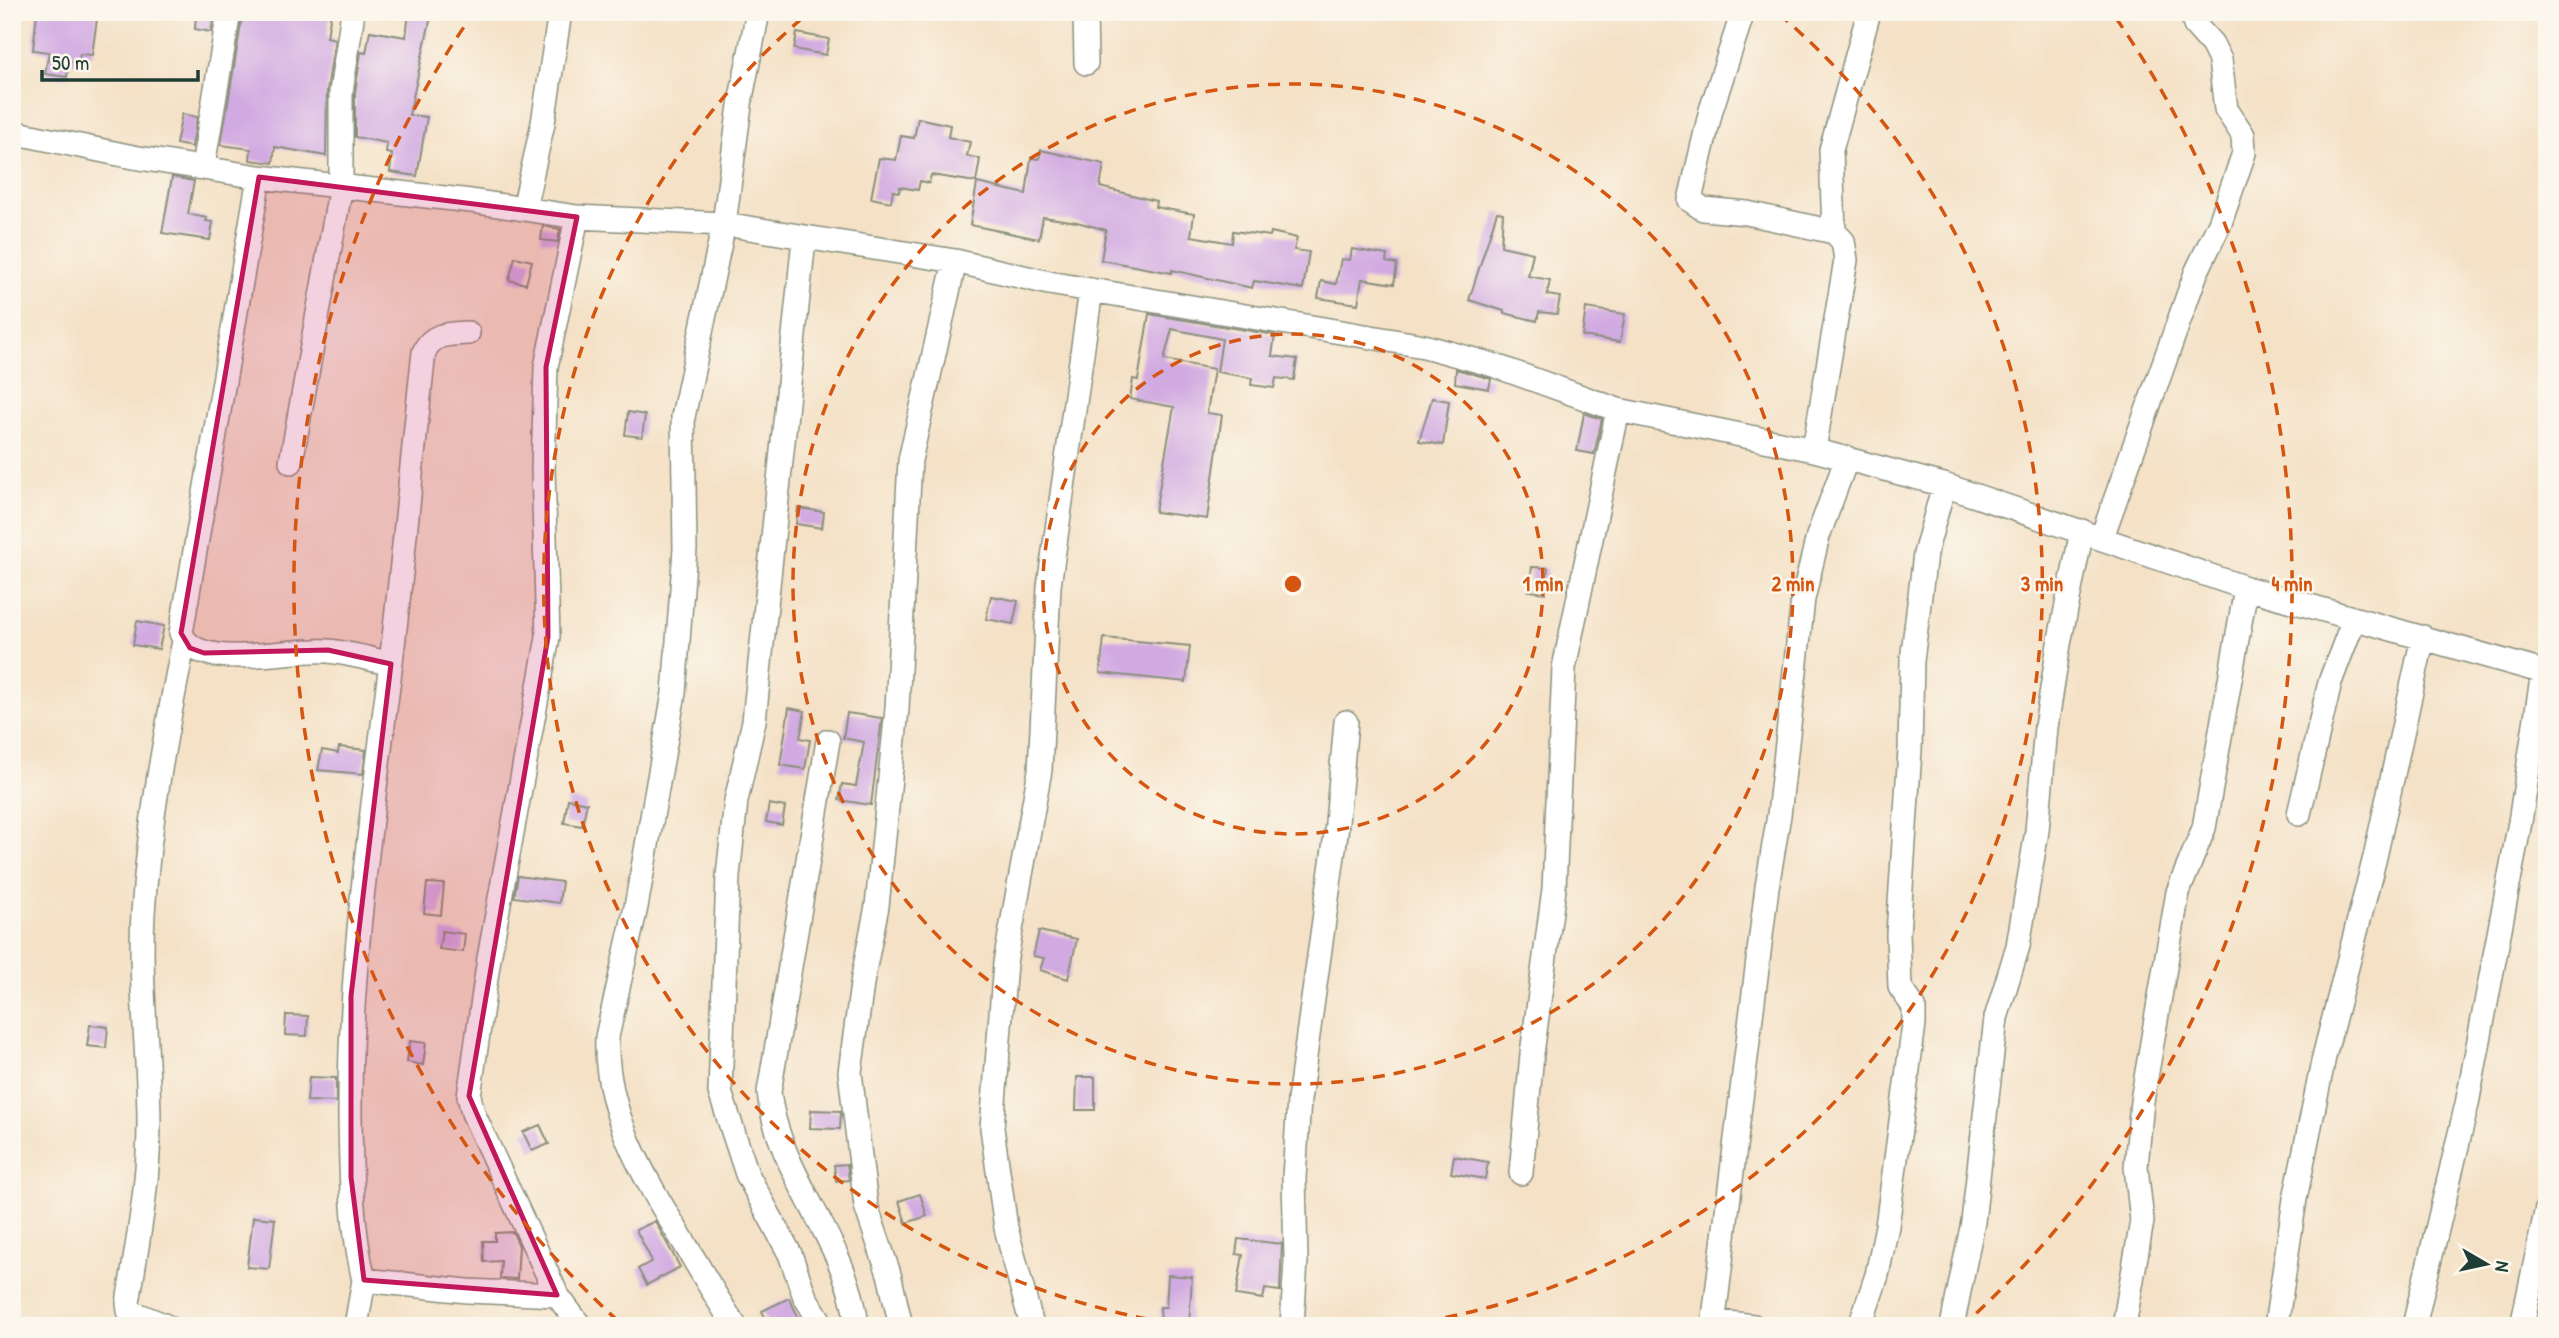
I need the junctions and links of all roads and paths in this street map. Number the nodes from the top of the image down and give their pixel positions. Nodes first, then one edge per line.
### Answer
1 (229, 12) edge
2 (353, 12) edge
3 (560, 12) edge
4 (758, 12) edge
5 (1085, 12) edge
6 (1743, 12) edge
7 (1869, 12) edge
8 (2191, 12) edge
9 (1086, 63) dead end
10 (12, 132) edge
11 (203, 166) junction
12 (259, 177) junction
13 (341, 186) junction
14 (524, 209) junction
15 (577, 217) junction
16 (724, 224) junction
17 (1834, 232) junction
18 (804, 239) junction
19 (955, 261) junction
20 (1091, 290) junction
21 (468, 333) dead end
22 (1618, 410) junction
23 (1814, 450) junction
24 (1847, 458) junction
25 (291, 462) dead end
26 (1944, 485) junction
27 (2092, 534) junction
28 (2246, 588) junction
29 (2354, 619) junction
30 (2423, 637) junction
31 (184, 641) junction
32 (391, 664) junction
33 (2545, 672) edge
34 (1346, 722) dead end
35 (828, 741) dead end
36 (2299, 814) dead end
37 (1521, 1174) dead end
38 (2547, 1208) edge
39 (364, 1280) junction
40 (557, 1295) junction
41 (1713, 1324) edge
42 (166, 1326) edge
43 (356, 1326) edge
44 (580, 1326) edge
45 (735, 1326) edge
46 (823, 1326) edge
47 (857, 1326) edge
48 (901, 1326) edge
49 (1032, 1326) edge
50 (1292, 1326) edge
51 (1753, 1326) edge
52 (1860, 1326) edge
53 (1951, 1326) edge
54 (2124, 1326) edge
55 (2276, 1326) edge
56 (2414, 1326) edge
57 (2522, 1326) edge

1 - 11 street
2 - 13 street
3 - 14 street
4 - 16 street
5 - 9 street
6 - 17 street
7 - 17 street
8 - 27 street
10 - 11 street
11 - 12 street
12 - 13 street
12 - 31 street
13 - 14 street
13 - 25 street
14 - 15 street
15 - 16 street
15 - 40 street
16 - 18 street
16 - 45 street
17 - 23 street
18 - 19 street
18 - 46 street
19 - 20 street
19 - 48 street
20 - 22 street
20 - 49 street
21 - 32 street
22 - 23 street
22 - 37 street
23 - 24 street
24 - 26 street
24 - 41 street
26 - 27 street
26 - 52 street
27 - 28 street
27 - 53 street
28 - 29 street
28 - 54 street
29 - 30 street
29 - 36 street
30 - 33 street
30 - 55 street
31 - 32 street
31 - 42 street
32 - 39 street
33 - 56 street
34 - 50 street
35 - 47 street
38 - 57 street
39 - 40 street
39 - 43 street
40 - 44 street
41 - 51 street

